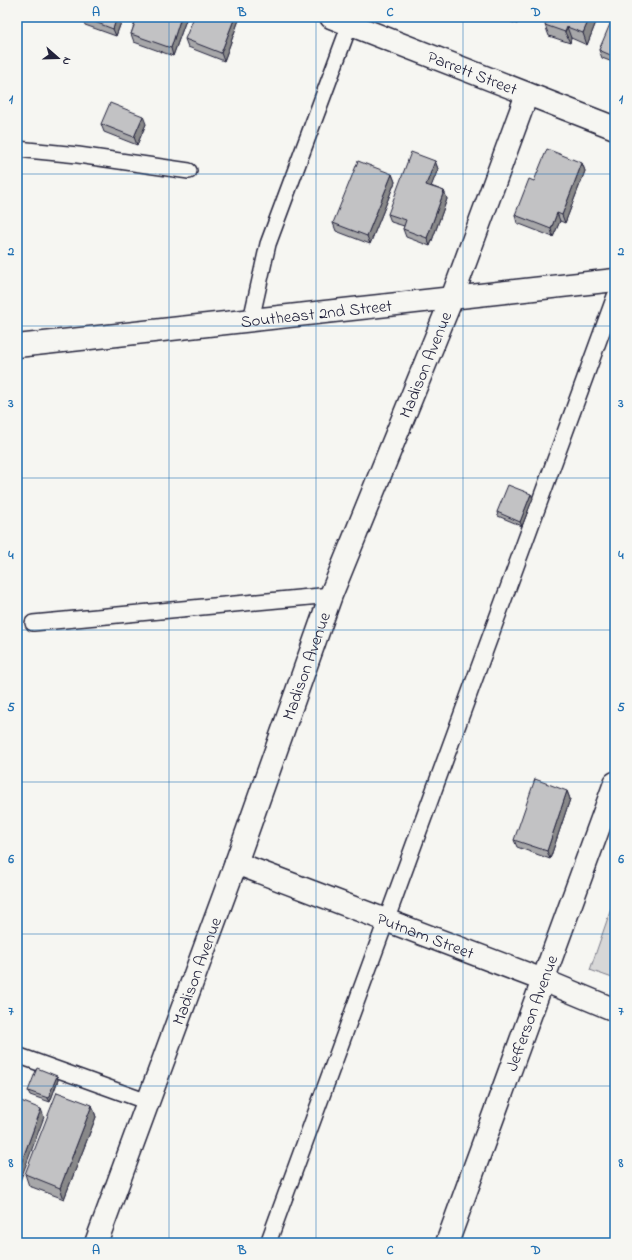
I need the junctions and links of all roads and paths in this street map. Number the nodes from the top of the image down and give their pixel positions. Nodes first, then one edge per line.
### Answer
1 (340, 21) edge
2 (527, 94) junction
3 (615, 128) edge
4 (17, 149) edge
5 (189, 171) dead end
6 (615, 280) edge
7 (615, 296) edge
8 (452, 298) junction
9 (251, 320) junction
10 (17, 346) edge
11 (331, 595) junction
12 (33, 623) dead end
13 (615, 784) edge
14 (236, 862) junction
15 (386, 920) junction
16 (543, 980) junction
17 (615, 1010) edge
18 (17, 1055) edge
19 (148, 1102) junction
20 (96, 1243) edge
21 (268, 1243) edge
22 (447, 1243) edge

1 - 2 street, Parrett Street
1 - 9 lane
2 - 3 street, Parrett Street
2 - 8 street, Madison Avenue
4 - 5 lane
6 - 8 street, Southeast 2nd Street
7 - 15 lane
8 - 9 street, Southeast 2nd Street
8 - 11 street, Madison Avenue
9 - 10 street, Southeast 2nd Street
11 - 12 lane
11 - 14 street, Madison Avenue
13 - 16 street, Jefferson Avenue
14 - 15 street, Putnam Street
14 - 19 street, Madison Avenue
15 - 16 street, Putnam Street
15 - 21 lane
16 - 17 street, Putnam Street
16 - 22 street, Jefferson Avenue
18 - 19 lane
19 - 20 street, Madison Avenue

